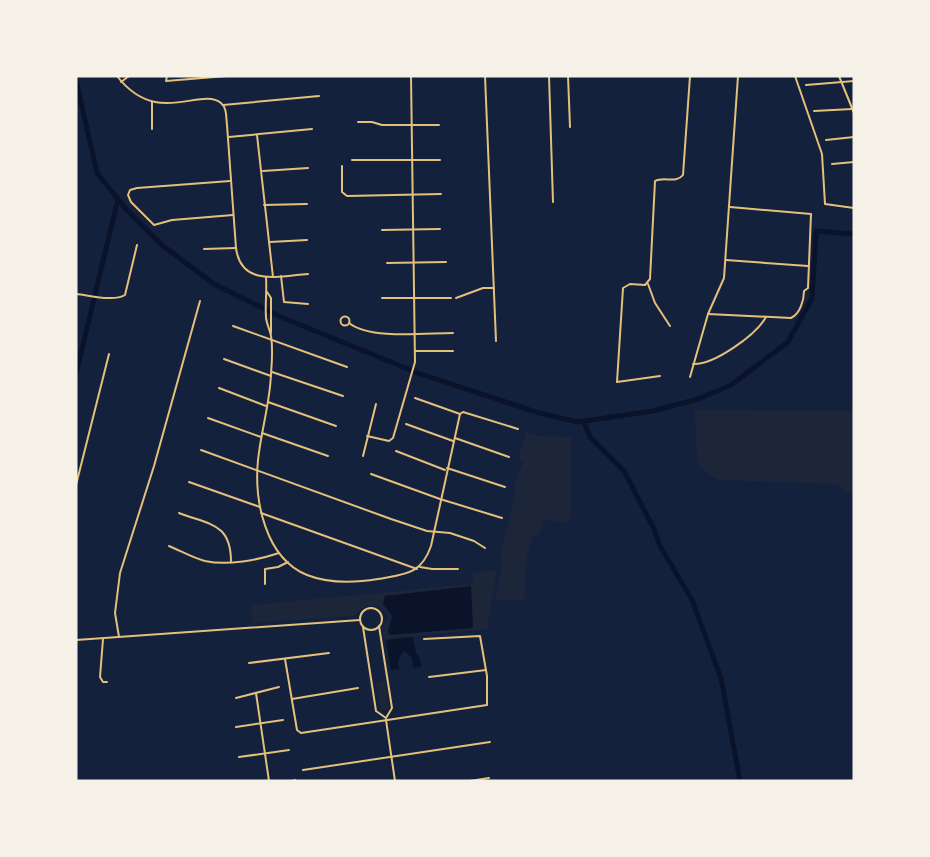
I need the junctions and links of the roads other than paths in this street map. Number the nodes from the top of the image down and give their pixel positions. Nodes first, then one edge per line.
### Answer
1 (117, 76) edge
2 (128, 76) edge
3 (167, 76) edge
4 (227, 76) edge
5 (411, 76) edge
6 (485, 76) edge
7 (549, 76) edge
8 (568, 76) edge
9 (690, 76) edge
10 (738, 76) edge
11 (795, 76) edge
12 (839, 76) edge
13 (854, 81) edge
14 (121, 82) junction
15 (840, 82) junction
16 (806, 85) dead end
17 (319, 96) dead end
18 (152, 102) junction
19 (222, 105) junction
20 (852, 109) junction
21 (814, 112) dead end
22 (854, 113) edge
23 (358, 122) dead end
24 (411, 125) junction
25 (438, 125) dead end
26 (570, 127) dead end
27 (152, 129) dead end
28 (312, 129) dead end
29 (257, 134) junction
30 (228, 137) junction
31 (854, 137) edge
32 (826, 140) dead end
33 (352, 160) dead end
34 (412, 160) junction
35 (440, 160) dead end
36 (854, 162) edge
37 (832, 164) dead end
38 (342, 166) dead end
39 (308, 168) dead end
40 (262, 171) junction
41 (230, 180) junction
42 (441, 194) dead end
43 (412, 195) junction
44 (553, 202) dead end
45 (306, 204) dead end
46 (264, 205) junction
47 (730, 207) junction
48 (854, 208) edge
49 (233, 215) junction
50 (413, 229) junction
51 (440, 229) dead end
52 (382, 230) dead end
53 (307, 240) dead end
54 (270, 242) junction
55 (136, 246) dead end
56 (236, 248) junction
57 (204, 249) dead end
58 (726, 260) junction
59 (446, 262) dead end
60 (413, 263) junction
61 (387, 264) dead end
62 (809, 266) junction
63 (308, 274) dead end
64 (281, 276) junction
65 (266, 277) junction
66 (274, 277) junction
67 (648, 283) junction
68 (494, 288) junction
69 (267, 292) junction
70 (76, 294) edge
71 (382, 298) dead end
72 (414, 298) junction
73 (451, 298) dead end
74 (456, 298) dead end
75 (200, 301) dead end
76 (308, 304) dead end
77 (708, 314) junction
78 (766, 317) junction
79 (349, 323) dead end
80 (233, 326) dead end
81 (670, 326) dead end
82 (453, 333) dead end
83 (270, 334) junction
84 (414, 334) junction
85 (271, 341) junction
86 (496, 341) dead end
87 (415, 351) junction
88 (453, 351) dead end
89 (109, 354) dead end
90 (224, 359) dead end
91 (693, 364) junction
92 (347, 367) dead end
93 (272, 372) junction
94 (660, 376) dead end
95 (271, 377) junction
96 (690, 377) dead end
97 (220, 388) dead end
98 (343, 396) dead end
99 (416, 398) dead end
100 (268, 402) junction
101 (376, 404) dead end
102 (267, 406) junction
103 (460, 414) junction
104 (208, 418) dead end
105 (406, 424) dead end
106 (336, 426) dead end
107 (518, 429) dead end
108 (261, 433) junction
109 (367, 436) junction
110 (261, 437) junction
111 (454, 439) junction
112 (201, 450) dead end
113 (396, 451) dead end
114 (328, 456) dead end
115 (363, 456) dead end
116 (509, 457) dead end
117 (447, 469) junction
118 (257, 470) junction
119 (371, 474) dead end
120 (189, 482) dead end
121 (76, 485) edge
122 (505, 487) dead end
123 (440, 499) junction
124 (260, 507) junction
125 (261, 513) junction
126 (179, 514) dead end
127 (502, 518) dead end
128 (434, 531) junction
129 (169, 546) dead end
130 (485, 548) dead end
131 (279, 553) junction
132 (231, 562) junction
133 (288, 562) junction
134 (420, 567) junction
135 (417, 569) junction
136 (458, 569) dead end
137 (265, 584) dead end
138 (360, 620) junction
139 (380, 626) junction
140 (363, 627) junction
141 (119, 637) junction
142 (103, 638) junction
143 (424, 639) dead end
144 (76, 640) edge
145 (329, 653) dead end
146 (285, 659) junction
147 (249, 663) dead end
148 (486, 670) junction
149 (429, 677) dead end
150 (107, 682) dead end
151 (279, 687) dead end
152 (358, 688) dead end
153 (256, 693) junction
154 (236, 698) dead end
155 (292, 699) junction
156 (386, 719) junction
157 (283, 720) dead end
158 (260, 723) junction
159 (236, 727) dead end
160 (490, 742) dead end
161 (289, 750) dead end
162 (265, 753) junction
163 (239, 757) dead end
164 (392, 757) junction
165 (303, 770) dead end
166 (489, 778) dead end
167 (269, 781) edge
168 (395, 781) edge
169 (470, 781) edge

1 - 14 street
2 - 14 street
3 - 4 street
5 - 24 street
6 - 68 street
7 - 44 street
8 - 26 street
9 - 67 street
10 - 47 street
11 - 48 street
12 - 15 street
13 - 15 street
14 - 18 street
15 - 16 street
15 - 20 street
17 - 19 street
18 - 19 street
18 - 27 street
19 - 30 street
20 - 21 street
20 - 22 street
23 - 24 street
24 - 25 street
24 - 34 street
28 - 29 street
29 - 30 street
29 - 40 street
30 - 41 street
31 - 32 street
33 - 34 street
34 - 35 street
34 - 43 street
36 - 37 street
38 - 43 street
39 - 40 street
40 - 46 street
41 - 49 street
41 - 49 street
42 - 43 street
43 - 50 street
45 - 46 street
46 - 54 street
47 - 58 street
47 - 62 street
49 - 56 street
50 - 51 street
50 - 52 street
50 - 60 street
53 - 54 street
54 - 66 street
55 - 70 street
56 - 57 street
56 - 65 street
58 - 62 street
58 - 77 street
59 - 60 street
60 - 61 street
60 - 72 street
62 - 78 street
63 - 64 street
64 - 66 street
64 - 76 street
65 - 66 street
65 - 69 street
67 - 81 street
67 - 94 street
68 - 74 street
68 - 86 street
69 - 83 street
69 - 83 street
71 - 72 street
72 - 73 street
72 - 84 street
75 - 141 street
77 - 78 street
77 - 91 street
78 - 91 street
79 - 84 street
80 - 85 street
82 - 84 street
83 - 85 street
84 - 87 street
85 - 92 street
85 - 93 street
87 - 88 street
87 - 109 street
89 - 121 street
90 - 95 street
91 - 96 street
93 - 95 street
93 - 98 street
95 - 100 street
97 - 102 street
99 - 103 street
100 - 102 street
100 - 106 street
101 - 109 street
102 - 108 street
103 - 107 street
103 - 111 street
104 - 110 street
105 - 111 street
108 - 110 street
108 - 114 street
109 - 115 street
110 - 118 street
111 - 116 street
111 - 117 street
112 - 118 street
113 - 117 street
117 - 122 street
117 - 123 street
118 - 124 street
118 - 128 street
119 - 123 street
120 - 124 street
123 - 127 street
123 - 128 street
124 - 125 street
125 - 131 street
125 - 135 street
126 - 132 street
128 - 130 street
128 - 134 street
129 - 132 street
131 - 132 street
131 - 133 street
133 - 135 street
133 - 137 street
134 - 135 street
134 - 136 street
138 - 139 street
138 - 140 street
138 - 141 street
139 - 140 street
139 - 156 street
140 - 156 street
141 - 142 street
142 - 144 street
142 - 150 street
143 - 148 street
145 - 146 street
146 - 147 street
146 - 155 street
148 - 149 street
148 - 156 street
151 - 153 street
152 - 155 street
153 - 154 street
153 - 158 street
155 - 156 street
156 - 164 street
157 - 158 street
158 - 159 street
158 - 162 street
160 - 164 street
161 - 162 street
162 - 163 street
162 - 167 street
164 - 165 street
164 - 168 street
166 - 169 street

